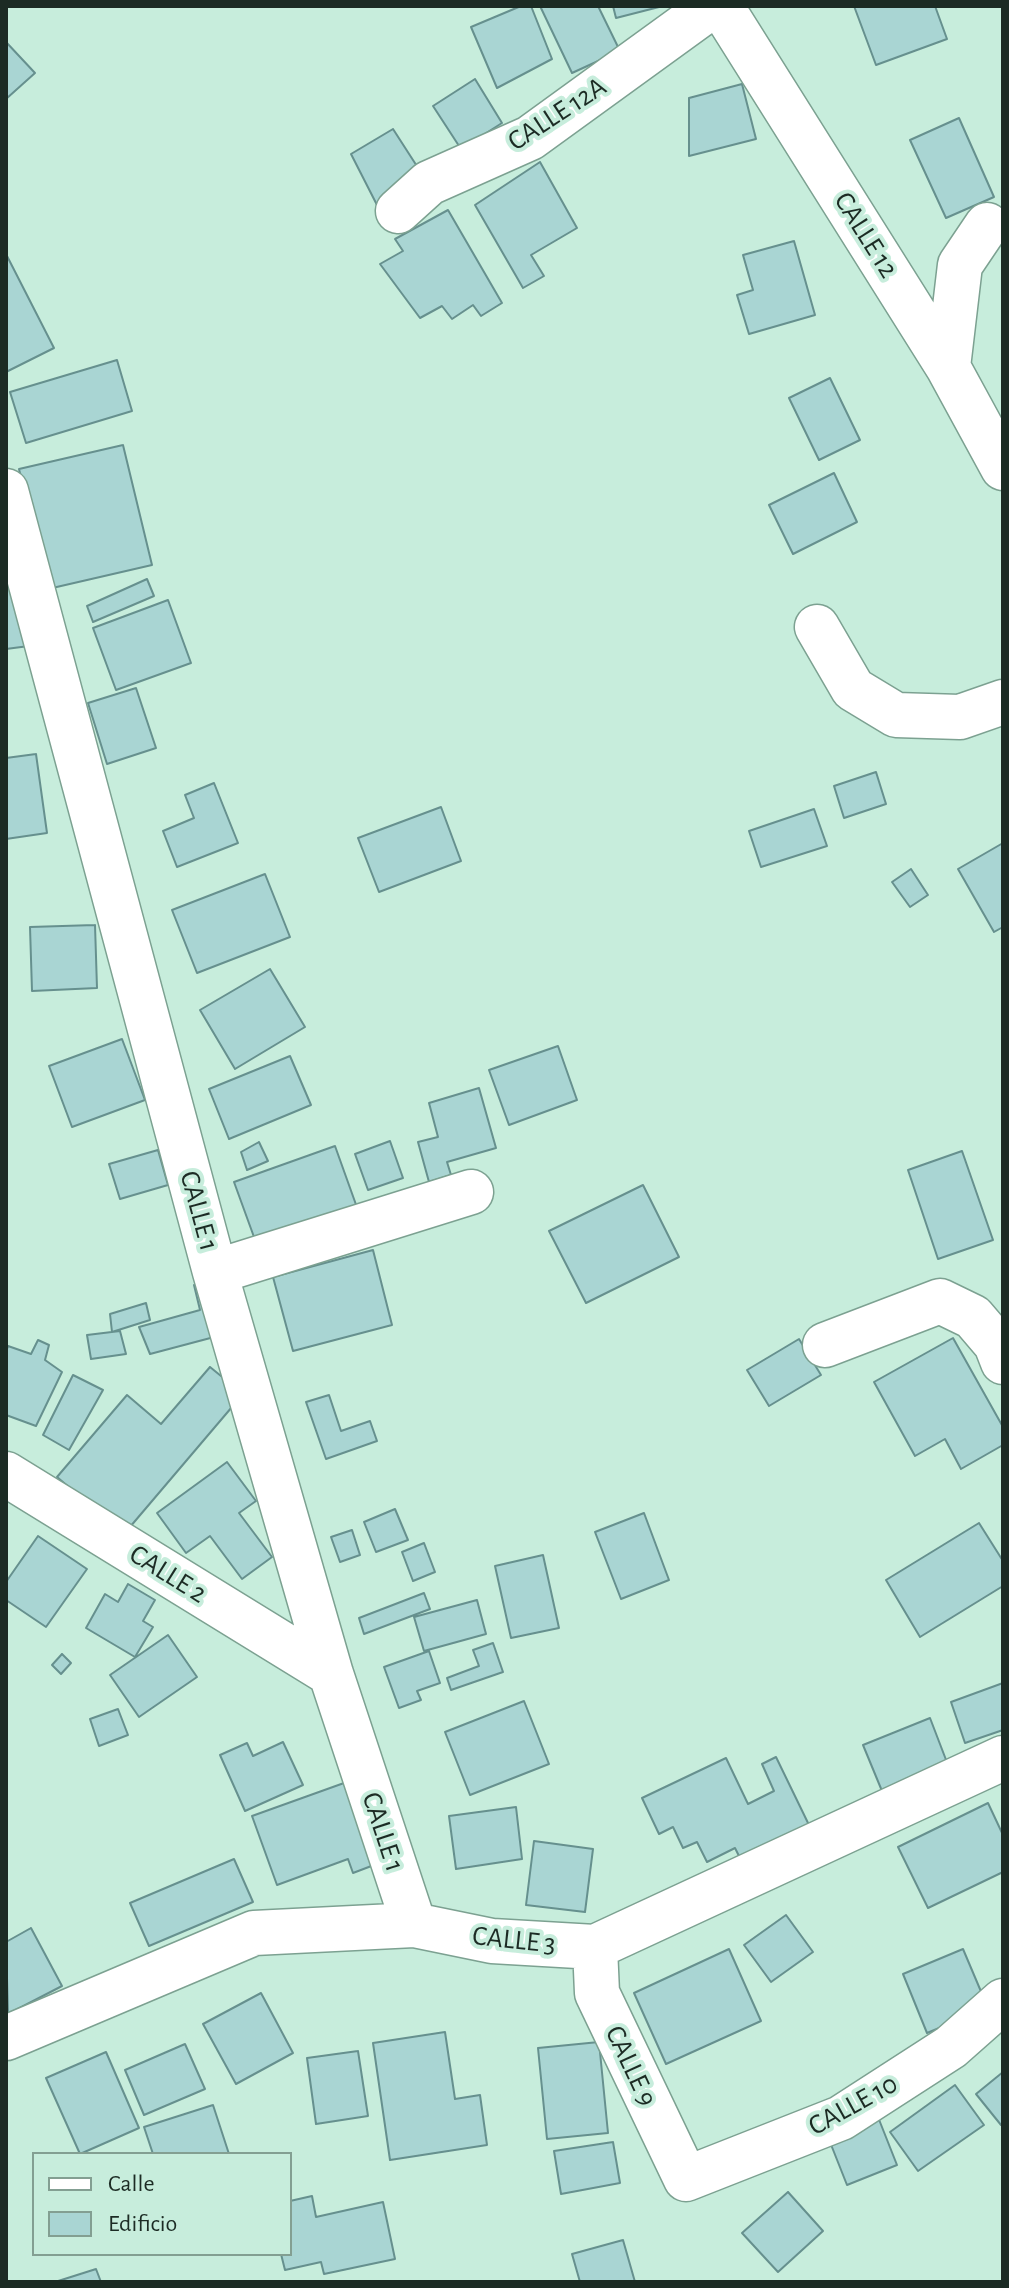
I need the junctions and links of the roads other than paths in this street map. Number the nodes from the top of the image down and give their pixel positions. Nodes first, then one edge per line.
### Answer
1 (712, 6) edge
2 (721, 6) edge
3 (398, 211) dead end
4 (987, 225) dead end
5 (948, 367) junction
6 (1003, 468) edge
7 (6, 491) edge
8 (817, 627) dead end
9 (1003, 702) edge
10 (471, 1192) dead end
11 (215, 1272) junction
12 (825, 1345) dead end
13 (1003, 1362) edge
14 (6, 1474) edge
15 (331, 1674) junction
16 (1003, 1758) edge
17 (414, 1925) junction
18 (595, 1947) junction
19 (1003, 2001) edge
20 (6, 2038) edge
21 (686, 2179) joint

1 - 3 street, CALLE 12A
2 - 5 street, CALLE 12
4 - 5 street
5 - 6 street, CALLE 12
7 - 11 street, CALLE 1
8 - 9 street
10 - 11 street
11 - 15 street, CALLE 1
12 - 13 street
14 - 15 street, CALLE 2
15 - 17 street, CALLE 1
16 - 18 street, CALLE 3
17 - 18 street, CALLE 3
17 - 20 street, CALLE 3
18 - 21 street, CALLE 9
19 - 21 street, CALLE 10

